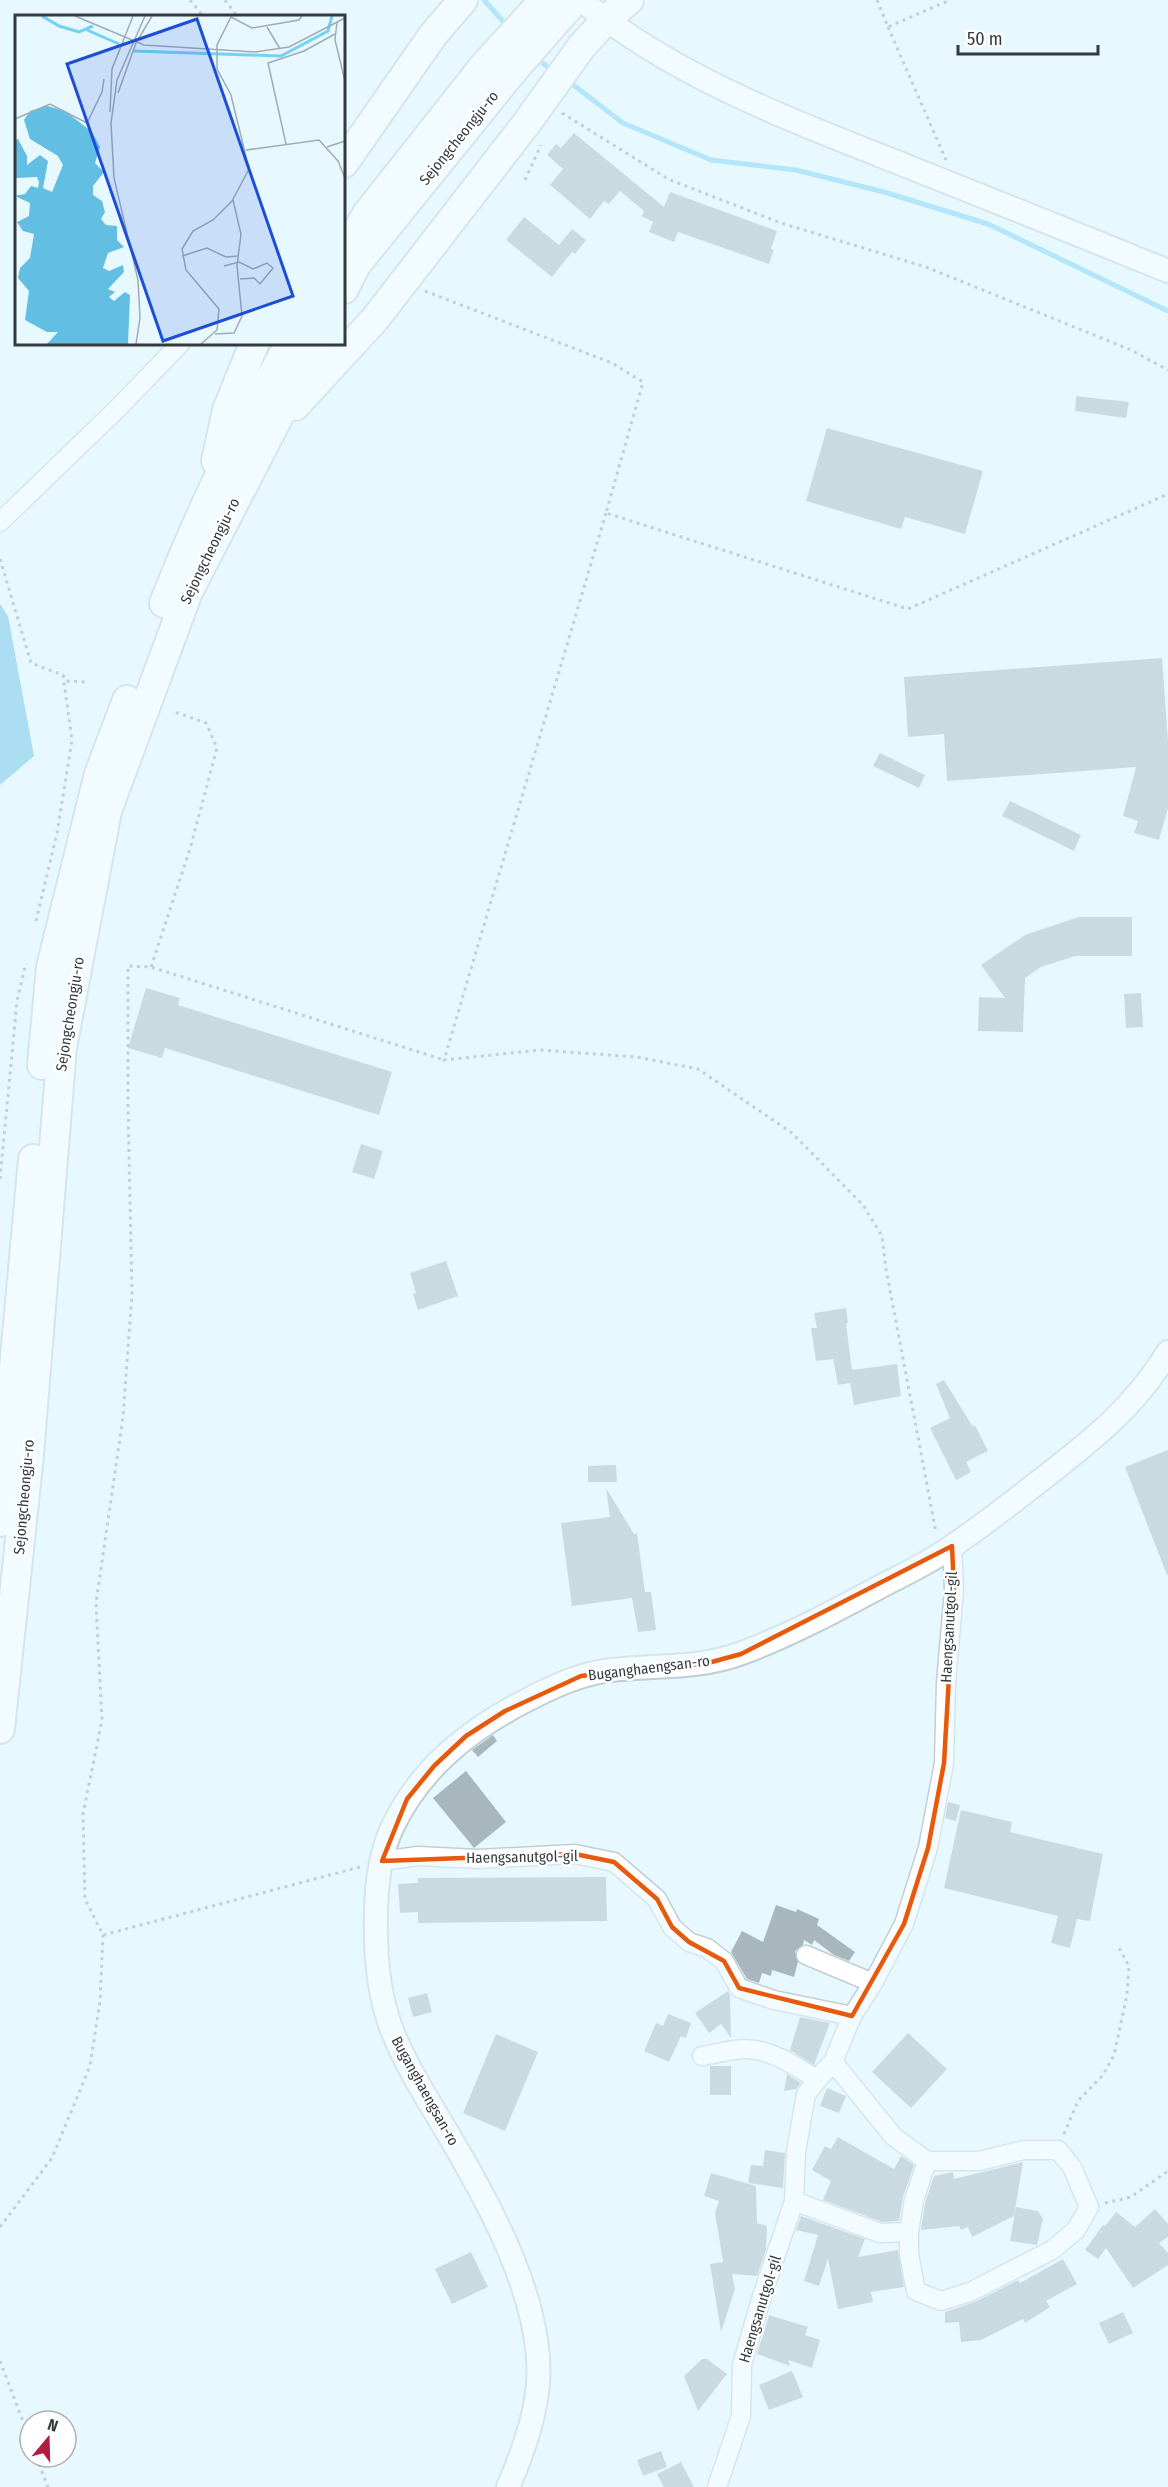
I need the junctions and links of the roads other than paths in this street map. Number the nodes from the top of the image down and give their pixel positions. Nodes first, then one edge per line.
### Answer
1 (463, 0) edge
2 (544, 0) edge
3 (575, 0) edge
4 (581, 0) edge
5 (629, 0) edge
6 (606, 20) junction
7 (345, 162) edge
8 (345, 251) edge
9 (1168, 271) edge
10 (345, 287) edge
11 (179, 345) edge
12 (254, 345) edge
13 (289, 345) edge
14 (315, 345) edge
15 (269, 435) junction
16 (207, 503) junction
17 (0, 522) edge
18 (1168, 1352) edge
19 (0, 1522) edge
20 (946, 1550) junction
21 (0, 1729) edge
22 (382, 1861) junction
23 (806, 1955) dead end
24 (873, 1983) junction
25 (852, 2016) junction
26 (702, 2056) dead end
27 (833, 2062) junction
28 (816, 2079) junction
29 (927, 2161) junction
30 (794, 2201) junction
31 (909, 2232) junction
32 (508, 2487) edge
33 (717, 2487) edge

1 - 7 highway
2 - 8 highway, Sejongcheongju-ro
3 - 10 highway, Sejongcheongju-ro
4 - 6 street
5 - 6 highway
6 - 9 street
6 - 15 highway
11 - 17 street
12 - 16 highway
13 - 16 highway, Sejongcheongju-ro
14 - 15 highway, Sejongcheongju-ro
15 - 21 highway, Sejongcheongju-ro
16 - 19 highway, Sejongcheongju-ro
18 - 20 street, Buganghaengsan-ro
20 - 22 street, Buganghaengsan-ro
20 - 24 street, Haengsanutgol-gil
22 - 25 street, Haengsanutgol-gil
22 - 32 street, Buganghaengsan-ro
23 - 24 street
24 - 25 street, Haengsanutgol-gil
25 - 27 street, Haengsanutgol-gil
26 - 28 street
27 - 28 street, Haengsanutgol-gil
27 - 29 street
28 - 30 street, Haengsanutgol-gil
29 - 31 street
29 - 31 street
30 - 31 street
30 - 33 street, Haengsanutgol-gil

